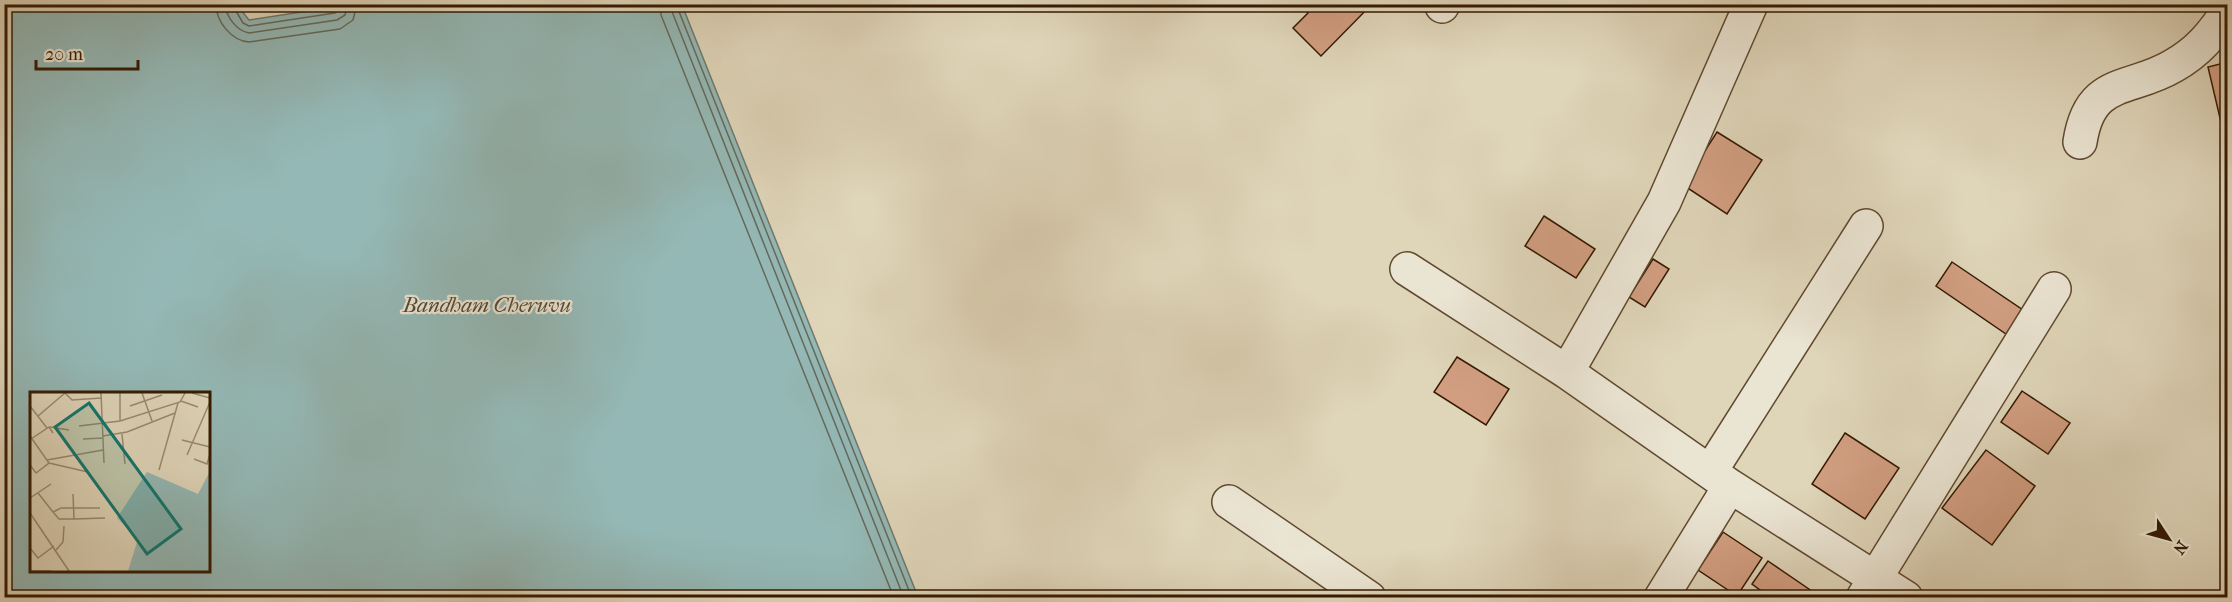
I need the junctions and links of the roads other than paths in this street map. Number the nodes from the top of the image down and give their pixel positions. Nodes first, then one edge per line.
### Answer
1 (1751, 4) edge
2 (2228, 11) edge
3 (2080, 142) dead end
4 (1866, 226) dead end
5 (1407, 269) dead end
6 (2054, 290) dead end
7 (1567, 372) junction
8 (1720, 479) junction
9 (1229, 502) dead end
10 (1869, 587) edge
11 (1369, 597) edge
12 (1661, 597) edge
13 (1906, 597) edge

1 - 7 street
2 - 3 street
4 - 8 street
5 - 7 street
6 - 10 street
7 - 8 street
8 - 10 street
8 - 12 street
9 - 11 street
10 - 13 street

